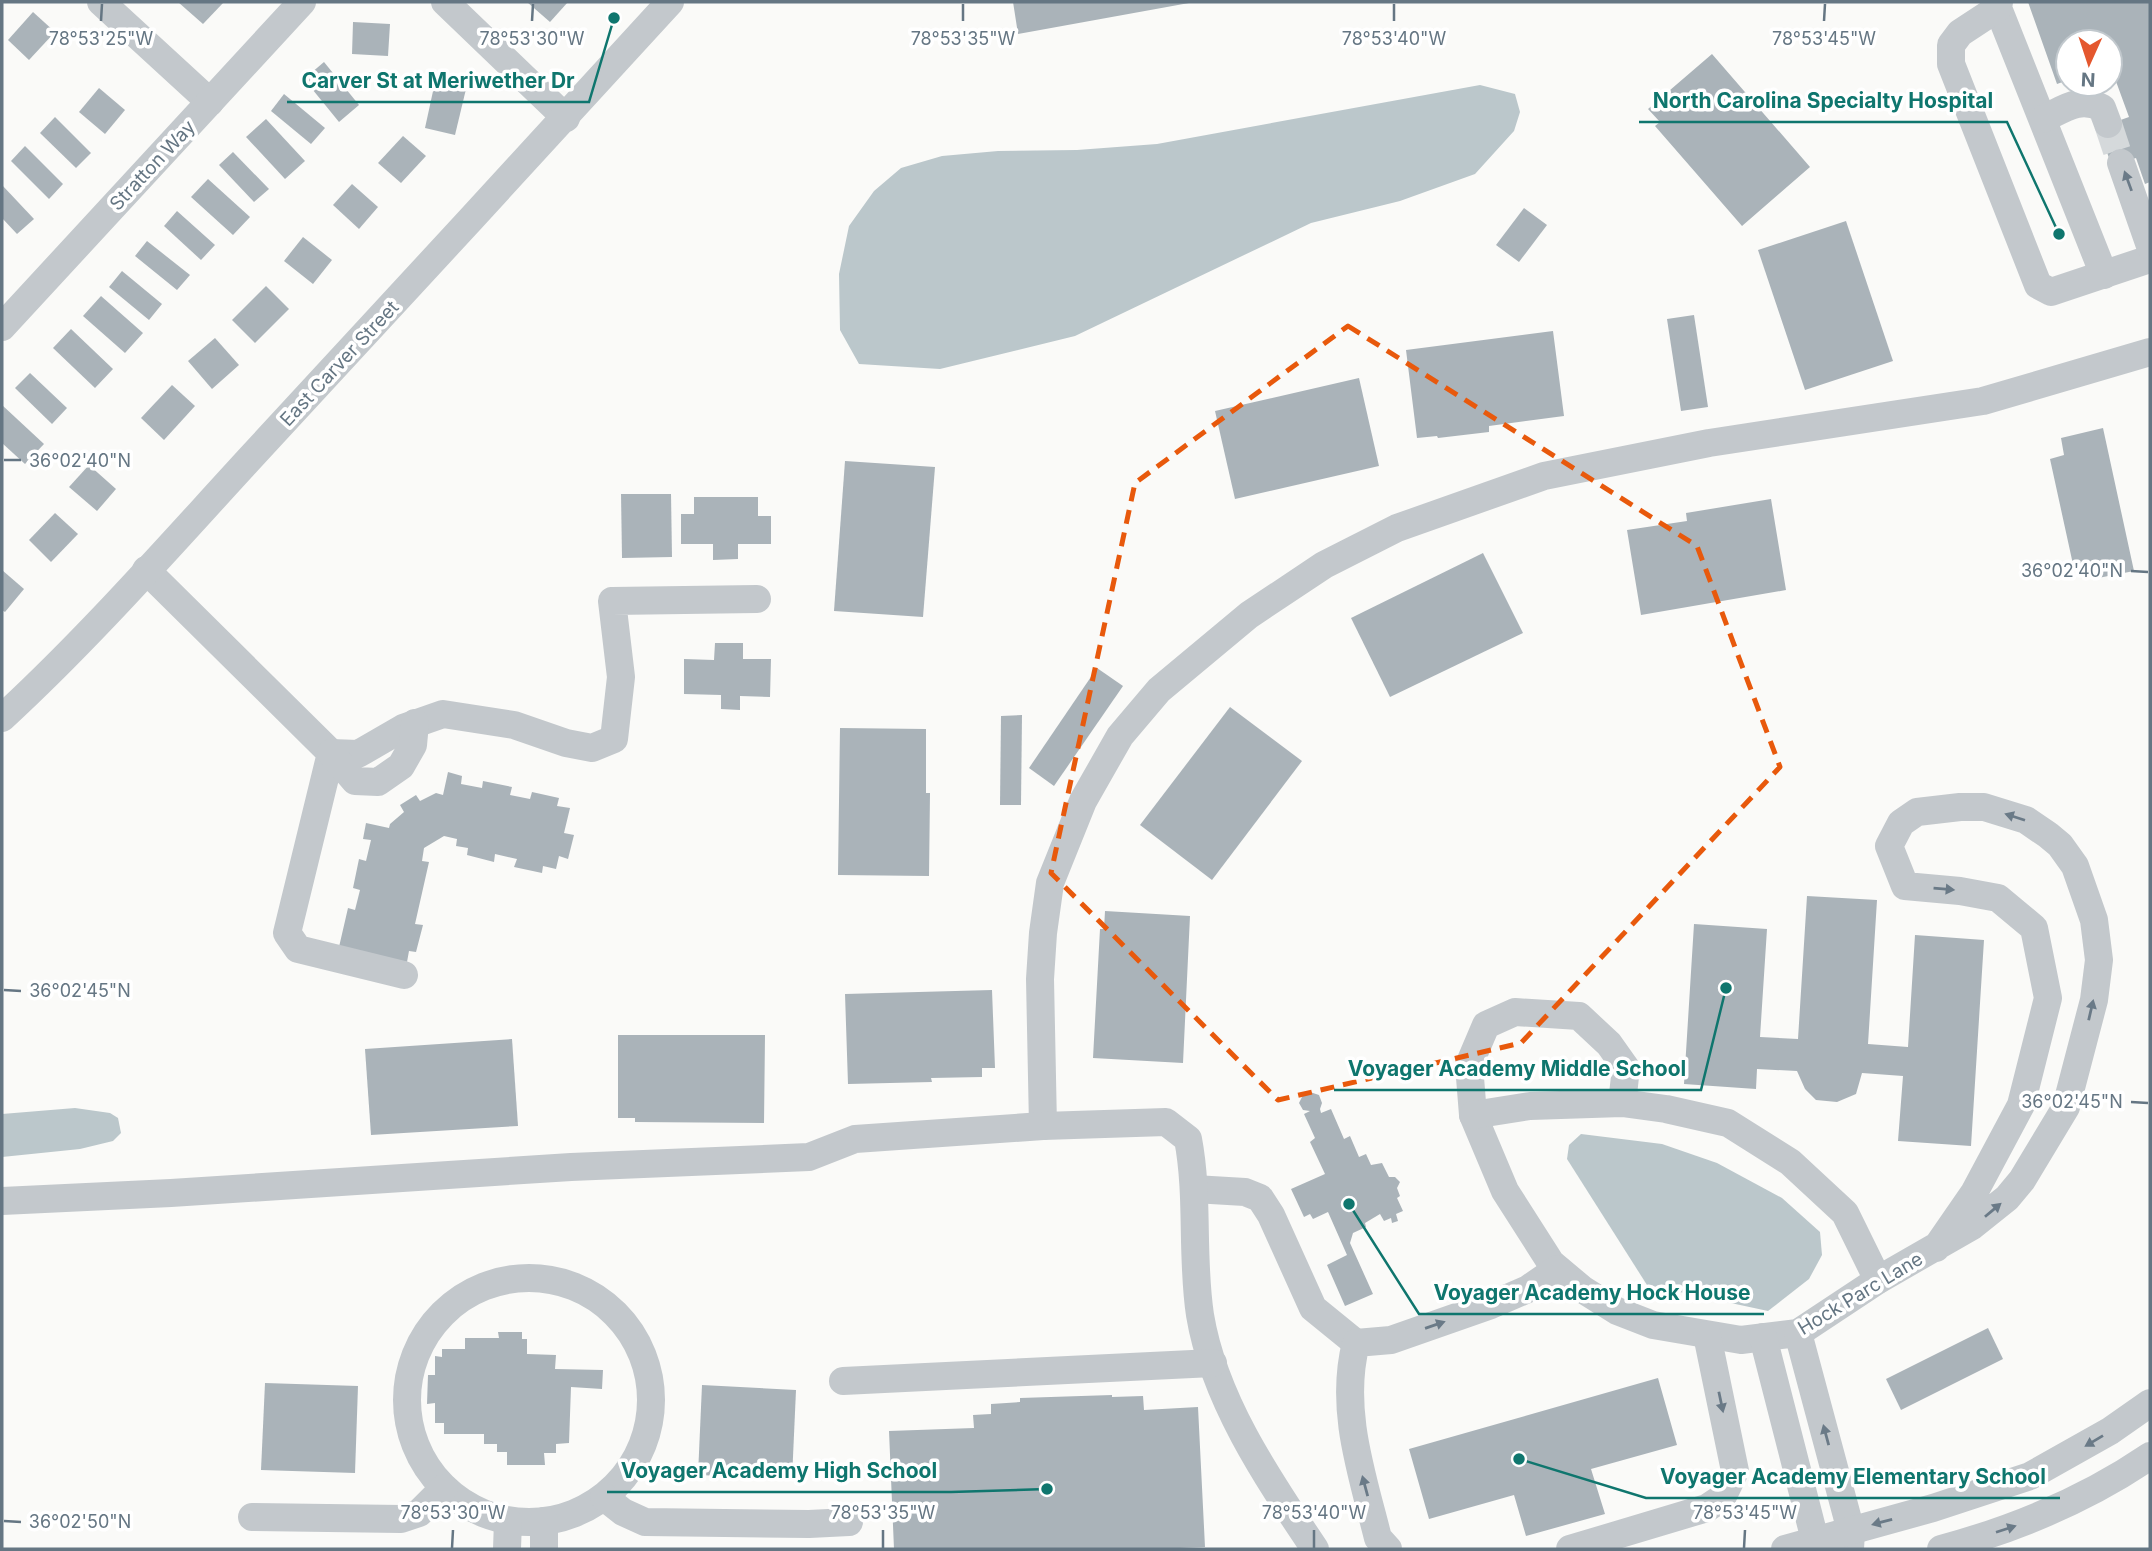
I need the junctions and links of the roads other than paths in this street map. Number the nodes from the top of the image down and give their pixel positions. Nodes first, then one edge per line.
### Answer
1 (101, 2) edge
2 (302, 2) edge
3 (445, 2) edge
4 (670, 2) edge
5 (1999, 5) edge
6 (210, 102) junction
7 (566, 118) junction
8 (2043, 119) junction
9 (2108, 124) tunnel mouth
10 (2121, 163) tunnel mouth
11 (2150, 246) edge
12 (2150, 259) edge
13 (2104, 275) junction
14 (2, 327) edge
15 (2150, 352) edge
16 (146, 570) junction
17 (757, 599) dead end
18 (2, 718) edge
19 (331, 753) junction
20 (404, 975) dead end
21 (1622, 1103) junction
22 (1473, 1115) junction
23 (1042, 1126) junction
24 (1194, 1189) junction
25 (2, 1201) edge
26 (1936, 1248) junction
27 (1557, 1269) junction
28 (1878, 1280) junction
29 (1798, 1333) junction
30 (1707, 1335) junction
31 (1763, 1337) junction
32 (1356, 1343) junction
33 (1213, 1363) junction
34 (843, 1381) dead end
35 (2150, 1403) edge
36 (2150, 1456) edge
37 (444, 1489) junction
38 (604, 1497) junction
39 (252, 1517) dead end
40 (508, 1521) junction
41 (544, 1521) junction
42 (849, 1522) dead end
43 (1850, 1540) edge
44 (1819, 1545) edge
45 (507, 1549) edge
46 (544, 1549) edge
47 (1315, 1549) edge
48 (1388, 1549) edge
49 (1570, 1549) edge
50 (1785, 1549) edge
51 (1941, 1549) edge

1 - 6 street
2 - 6 street, Stratton Way
3 - 7 street
4 - 7 street, East Carver Street
5 - 8 street
5 - 13 street
6 - 14 street, Stratton Way
7 - 16 street, East Carver Street
8 - 9 street
8 - 13 street
11 -> 10 street
12 - 13 street
15 - 23 street
16 - 18 street, East Carver Street
16 - 19 street
17 - 19 street
19 - 20 street
21 - 22 street
21 - 22 street, Hock Parc Lane
21 - 28 street
22 - 27 street, Hock Parc Lane
23 - 24 street
23 - 25 street
24 - 32 street
24 - 33 street
26 -> 26 street, Hock Parc Lane
26 - 28 street, Hock Parc Lane
27 - 30 street, Hock Parc Lane
32 -> 27 street
28 - 29 street, Hock Parc Lane
29 - 31 street, Hock Parc Lane
43 -> 29 street
30 - 31 street, Hock Parc Lane
30 -> 49 street
31 - 44 street
48 -> 32 street
33 - 34 street
33 - 47 street
35 -> 43 street
51 -> 36 street
37 - 38 street
37 - 39 street
37 - 40 street
38 - 41 street
38 - 42 street
40 - 41 street
40 - 45 street
41 - 46 street
43 - 44 street
44 - 50 street

